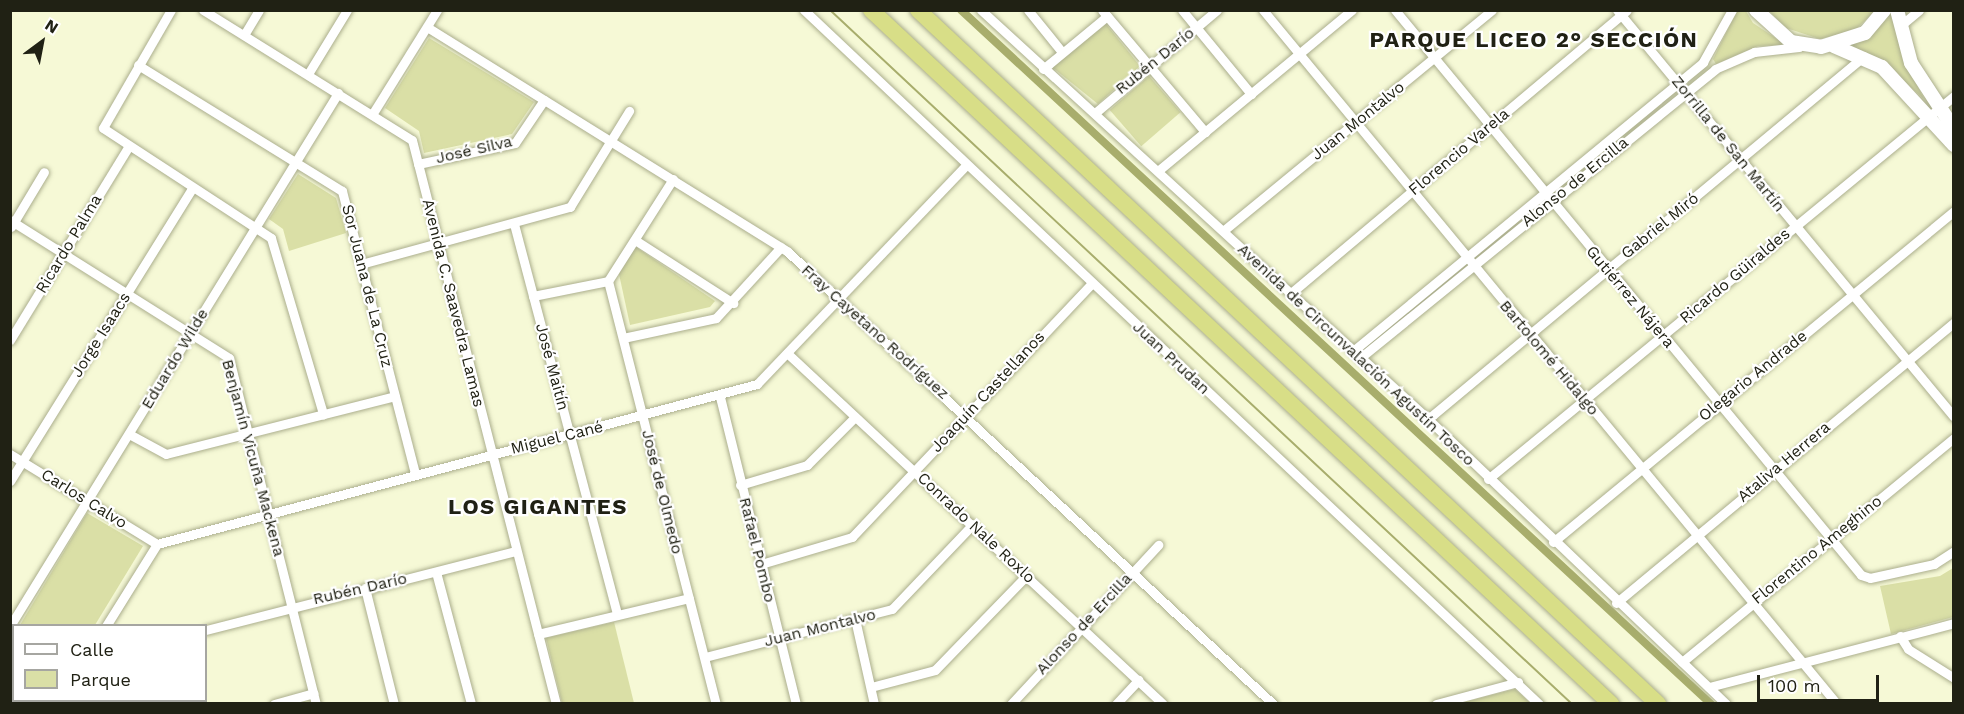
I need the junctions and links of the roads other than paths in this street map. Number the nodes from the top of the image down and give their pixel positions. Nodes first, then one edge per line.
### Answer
1 (171, 10) edge
2 (203, 10) edge
3 (259, 10) edge
4 (347, 10) edge
5 (437, 10) edge
6 (804, 10) edge
7 (871, 10) edge
8 (918, 10) edge
9 (981, 10) edge
10 (1028, 10) edge
11 (1182, 10) edge
12 (1217, 10) edge
13 (1263, 10) edge
14 (1352, 10) edge
15 (1395, 10) edge
16 (1492, 10) edge
17 (1732, 10) edge
18 (1756, 10) edge
19 (1884, 10) edge
20 (1896, 10) edge
21 (1919, 10) edge
22 (1622, 12) edge
23 (1105, 13) edge
24 (1900, 26) junction
25 (427, 27) junction
26 (1196, 28) junction
27 (244, 35) junction
28 (1833, 46) junction
29 (1809, 47) junction
30 (1062, 52) junction
31 (1299, 54) junction
32 (1864, 56) junction
33 (1435, 58) junction
34 (138, 65) junction
35 (1148, 66) junction
36 (1043, 69) junction
37 (308, 74) junction
38 (1678, 83) junction
39 (338, 93) junction
40 (1686, 93) junction
41 (1251, 94) junction
42 (1953, 96) edge
43 (544, 100) junction
44 (629, 111) dead end
45 (1933, 112) junction
46 (373, 113) junction
47 (1095, 113) junction
48 (1356, 123) junction
49 (1491, 125) junction
50 (1953, 129) edge
51 (1205, 132) junction
52 (611, 141) junction
53 (1953, 145) edge
54 (127, 149) junction
55 (1740, 160) junction
56 (296, 163) junction
57 (418, 164) junction
58 (966, 165) junction
59 (1159, 170) junction
60 (44, 172) dead end
61 (674, 179) junction
62 (192, 189) junction
63 (1412, 192) junction
64 (1545, 193) junction
65 (1552, 201) junction
66 (1953, 211) edge
67 (12, 223) edge
68 (514, 224) junction
69 (1795, 227) junction
70 (256, 228) junction
71 (1223, 231) junction
72 (635, 240) junction
73 (438, 243) junction
74 (781, 247) junction
75 (64, 254) junction
76 (1466, 257) junction
77 (361, 264) junction
78 (1473, 265) junction
79 (1607, 270) junction
80 (608, 281) junction
81 (1092, 283) junction
82 (127, 293) junction
83 (1291, 293) junction
84 (1852, 294) junction
85 (533, 296) junction
86 (839, 299) junction
87 (733, 303) junction
88 (1953, 322) edge
89 (191, 332) junction
90 (1529, 334) junction
91 (1663, 337) junction
92 (623, 338) junction
93 (10, 340) edge
94 (787, 354) junction
95 (1356, 354) junction
96 (1907, 361) junction
97 (395, 396) junction
98 (720, 397) junction
99 (1585, 402) junction
100 (1719, 404) junction
101 (323, 414) junction
102 (966, 415) junction
103 (643, 416) junction
104 (855, 417) junction
105 (1953, 417) edge
106 (1428, 419) junction
107 (249, 432) junction
108 (129, 434) junction
109 (570, 436) junction
110 (1953, 438) edge
111 (10, 454) edge
112 (491, 454) junction
113 (23, 461) junction
114 (1642, 468) junction
115 (915, 470) junction
116 (1773, 471) junction
117 (416, 474) junction
118 (1488, 479) junction
119 (10, 481) edge
120 (740, 485) junction
121 (87, 502) junction
122 (270, 513) junction
123 (973, 524) junction
124 (1697, 535) junction
125 (1831, 539) junction
126 (1553, 542) junction
127 (158, 544) junction
128 (1158, 545) dead end
129 (516, 551) junction
130 (1953, 551) edge
131 (761, 564) junction
132 (436, 572) junction
133 (1132, 572) junction
134 (1026, 576) junction
135 (365, 588) junction
136 (689, 598) junction
137 (1616, 603) junction
138 (1753, 603) junction
139 (293, 604) junction
140 (617, 615) junction
141 (855, 619) junction
142 (1953, 623) edge
143 (107, 624) edge
144 (10, 626) edge
145 (1081, 627) junction
146 (207, 630) edge
147 (538, 634) junction
148 (1900, 636) junction
149 (779, 638) junction
150 (705, 657) junction
151 (1802, 662) junction
152 (1682, 663) junction
153 (1953, 678) edge
154 (1138, 680) junction
155 (1518, 682) junction
156 (871, 687) junction
157 (1708, 687) junction
158 (314, 693) junction
159 (274, 704) edge
160 (316, 704) edge
161 (394, 704) edge
162 (471, 704) edge
163 (556, 704) edge
164 (716, 704) edge
165 (796, 704) edge
166 (874, 704) edge
167 (1011, 704) edge
168 (1116, 704) edge
169 (1163, 704) edge
170 (1273, 704) edge
171 (1436, 704) edge
172 (1539, 704) edge
173 (1611, 704) edge
174 (1658, 704) edge
175 (1726, 704) edge
176 (1837, 704) edge

1 - 34 street
2 - 27 street, Avenida C. Saavedra Lamas
3 - 27 street
4 - 37 street
5 - 25 street
6 - 58 street, Juan Prudan
7 - 173 highway
8 - 174 highway
9 - 36 street, Avenida de Circunvalación Agustín Tosco
10 - 30 street
11 - 26 street
12 - 26 street, Rubén Darío
13 - 31 street, Bartolomé Hidalgo
14 - 31 street
15 - 33 street, Gutiérrez Nájera
16 - 33 street, Juan Montalvo
17 - 38 street, Alonso de Ercilla
18 - 29 street
19 - 28 street
20 - 24 street
21 - 24 street
22 - 38 street, Zorrilla de San Martín
22 - 49 street, Florencio Varela
23 - 30 street
23 - 35 street
24 - 45 street
25 - 43 street, Fray Cayetano Rodríguez
25 - 46 street
26 - 35 street, Rubén Darío
26 - 41 street
27 - 37 street, Avenida C. Saavedra Lamas
28 - 29 street
28 - 32 street
29 - 40 street, Alonso de Ercilla
30 - 36 street
31 - 41 street
31 - 48 street, Bartolomé Hidalgo
32 - 45 street
32 - 55 street, Gabriel Miró
33 - 48 street, Juan Montalvo
33 - 49 street, Gutiérrez Nájera
34 - 54 street
34 - 56 street, Sor Juana de La Cruz
35 - 47 street, Rubén Darío
35 - 51 street
36 - 47 street, Avenida de Circunvalación Agustín Tosco
37 - 39 street, Avenida C. Saavedra Lamas
38 - 40 street, Zorrilla de San Martín
38 - 64 street, Alonso de Ercilla
39 - 46 street, Avenida C. Saavedra Lamas
39 - 56 street, Eduardo Wilde
40 - 55 street, Zorrilla de San Martín
40 - 65 street, Alonso de Ercilla
41 - 51 street
42 - 45 street, Ricardo Güiraldes
43 - 52 street, Fray Cayetano Rodríguez
43 - 57 street, José Silva
44 - 52 street
45 - 50 street
45 - 53 street
45 - 69 street, Ricardo Güiraldes
46 - 57 street, Avenida C. Saavedra Lamas
47 - 59 street, Avenida de Circunvalación Agustín Tosco
48 - 63 street, Bartolomé Hidalgo
48 - 71 street, Juan Montalvo
49 - 63 street, Florencio Varela
49 - 64 street, Gutiérrez Nájera
51 - 59 street
52 - 61 street, Fray Cayetano Rodríguez
52 - 68 street
54 - 62 street
54 - 75 street, Ricardo Palma
55 - 69 street, Zorrilla de San Martín
55 - 79 street, Gabriel Miró
56 - 70 street, Eduardo Wilde
56 - 77 street, Sor Juana de La Cruz
57 - 73 street, Avenida C. Saavedra Lamas
58 - 81 street, Juan Prudan
58 - 86 street, Miguel Cané
59 - 71 street, Avenida de Circunvalación Agustín Tosco
60 - 67 street
61 - 72 street
61 - 74 street, Fray Cayetano Rodríguez
62 - 70 street
62 - 82 street, Jorge Isaacs
63 - 76 street, Bartolomé Hidalgo
63 - 83 street, Florencio Varela
64 - 65 street, Gutiérrez Nájera
64 - 76 street, Alonso de Ercilla
65 - 78 street, Alonso de Ercilla
65 - 79 street, Gutiérrez Nájera
66 - 84 street, Olegario Andrade
67 - 75 street, Benjamín Vicuña Mackena
68 - 73 street
68 - 85 street, José Maitín
69 - 84 street, Zorrilla de San Martín
69 - 91 street, Ricardo Güiraldes
70 - 89 street, Eduardo Wilde
70 - 101 street
71 - 83 street, Avenida de Circunvalación Agustín Tosco
72 - 80 street
72 - 87 street
73 - 77 street
73 - 112 street, Avenida C. Saavedra Lamas
74 - 86 street, Fray Cayetano Rodríguez
74 - 87 street
75 - 82 street, Benjamín Vicuña Mackena
75 - 93 street, Ricardo Palma
76 - 78 street, Bartolomé Hidalgo
76 - 95 street, Alonso de Ercilla
77 - 97 street, Sor Juana de La Cruz
78 - 90 street, Bartolomé Hidalgo
78 - 95 street, Alonso de Ercilla
79 - 90 street, Gabriel Miró
79 - 91 street, Gutiérrez Nájera
80 - 85 street
80 - 92 street, José de Olmedo
81 - 102 street, Joaquín Castellanos
81 - 155 street, Juan Prudan
82 - 89 street, Benjamín Vicuña Mackena
82 - 113 street, Jorge Isaacs
83 - 95 street, Avenida de Circunvalación Agustín Tosco
84 - 96 street, Zorrilla de San Martín
84 - 100 street, Olegario Andrade
85 - 109 street, José Maitín
86 - 94 street, Miguel Cané
86 - 102 street, Fray Cayetano Rodríguez
87 - 92 street
88 - 96 street, Ataliva Herrera
89 - 107 street, Benjamín Vicuña Mackena
89 - 108 street, Eduardo Wilde
90 - 99 street, Bartolomé Hidalgo
90 - 106 street, Gabriel Miró
91 - 99 street, Ricardo Güiraldes
91 - 100 street, Gutiérrez Nájera
92 - 103 street, José de Olmedo
94 - 98 street, Miguel Cané
94 - 104 street, Conrado Nale Roxlo
95 - 106 street, Avenida de Circunvalación Agustín Tosco
96 - 105 street, Zorrilla de San Martín
96 - 116 street, Ataliva Herrera
97 - 101 street
97 - 117 street, Sor Juana de La Cruz
98 - 103 street, Miguel Cané
98 - 120 street, Rafael Pombo
99 - 114 street, Bartolomé Hidalgo
99 - 118 street, Ricardo Güiraldes
100 - 114 street, Olegario Andrade
100 - 116 street, Gutiérrez Nájera
101 - 107 street
102 - 115 street, Joaquín Castellanos
102 - 133 street, Fray Cayetano Rodríguez
103 - 109 street, Miguel Cané
103 - 136 street, José de Olmedo
104 - 115 street, Conrado Nale Roxlo
104 - 120 street
106 - 118 street, Avenida de Circunvalación Agustín Tosco
107 - 108 street
107 - 122 street, Benjamín Vicuña Mackena
108 - 121 street, Eduardo Wilde
109 - 112 street, Miguel Cané
109 - 140 street, José Maitín
110 - 125 street, Florentino Ameghino
111 - 113 street, Carlos Calvo
112 - 117 street, Miguel Cané
112 - 129 street, Avenida C. Saavedra Lamas
113 - 119 street, Jorge Isaacs
113 - 121 street, Carlos Calvo
114 - 124 street, Bartolomé Hidalgo
114 - 126 street, Olegario Andrade
115 - 123 street, Conrado Nale Roxlo
115 - 131 street, Joaquín Castellanos
116 - 124 street, Ataliva Herrera
116 - 125 street, Gutiérrez Nájera
117 - 122 street, Miguel Cané
118 - 126 street, Avenida de Circunvalación Agustín Tosco
120 - 131 street, Rafael Pombo
121 - 127 street, Carlos Calvo
121 - 144 street, Eduardo Wilde
122 - 127 street, Miguel Cané
122 - 139 street, Benjamín Vicuña Mackena
123 - 134 street, Conrado Nale Roxlo
123 - 141 street, Juan Montalvo
124 - 137 street, Ataliva Herrera
124 - 138 street, Bartolomé Hidalgo
125 - 130 street, Gutiérrez Nájera
125 - 138 street, Florentino Ameghino
126 - 137 street, Avenida de Circunvalación Agustín Tosco
127 - 143 street
128 - 133 street, Alonso de Ercilla
129 - 132 street, Rubén Darío
129 - 147 street, Avenida C. Saavedra Lamas
131 - 149 street, Rafael Pombo
132 - 135 street, Rubén Darío
132 - 162 street
133 - 145 street, Alonso de Ercilla
133 - 170 street, Fray Cayetano Rodríguez
134 - 145 street, Conrado Nale Roxlo
134 - 156 street
135 - 139 street, Rubén Darío
135 - 161 street
136 - 140 street
136 - 150 street, José de Olmedo
137 - 152 street, Avenida de Circunvalación Agustín Tosco
138 - 151 street, Bartolomé Hidalgo
138 - 152 street, Florentino Ameghino
139 - 146 street, Rubén Darío
139 - 158 street, Benjamín Vicuña Mackena
140 - 147 street
141 - 149 street, Juan Montalvo
141 - 156 street
142 - 148 street
145 - 154 street, Conrado Nale Roxlo
145 - 167 street, Alonso de Ercilla
147 - 163 street, Avenida C. Saavedra Lamas
148 - 151 street
148 - 153 street
149 - 150 street, Juan Montalvo
149 - 165 street, Rafael Pombo
150 - 164 street, José de Olmedo
151 - 157 street
151 - 176 street, Bartolomé Hidalgo
152 - 157 street, Avenida de Circunvalación Agustín Tosco
154 - 168 street
154 - 169 street, Conrado Nale Roxlo
155 - 171 street
155 - 172 street, Juan Prudan
156 - 166 street
157 - 175 street, Avenida de Circunvalación Agustín Tosco
158 - 159 street
158 - 160 street, Benjamín Vicuña Mackena

